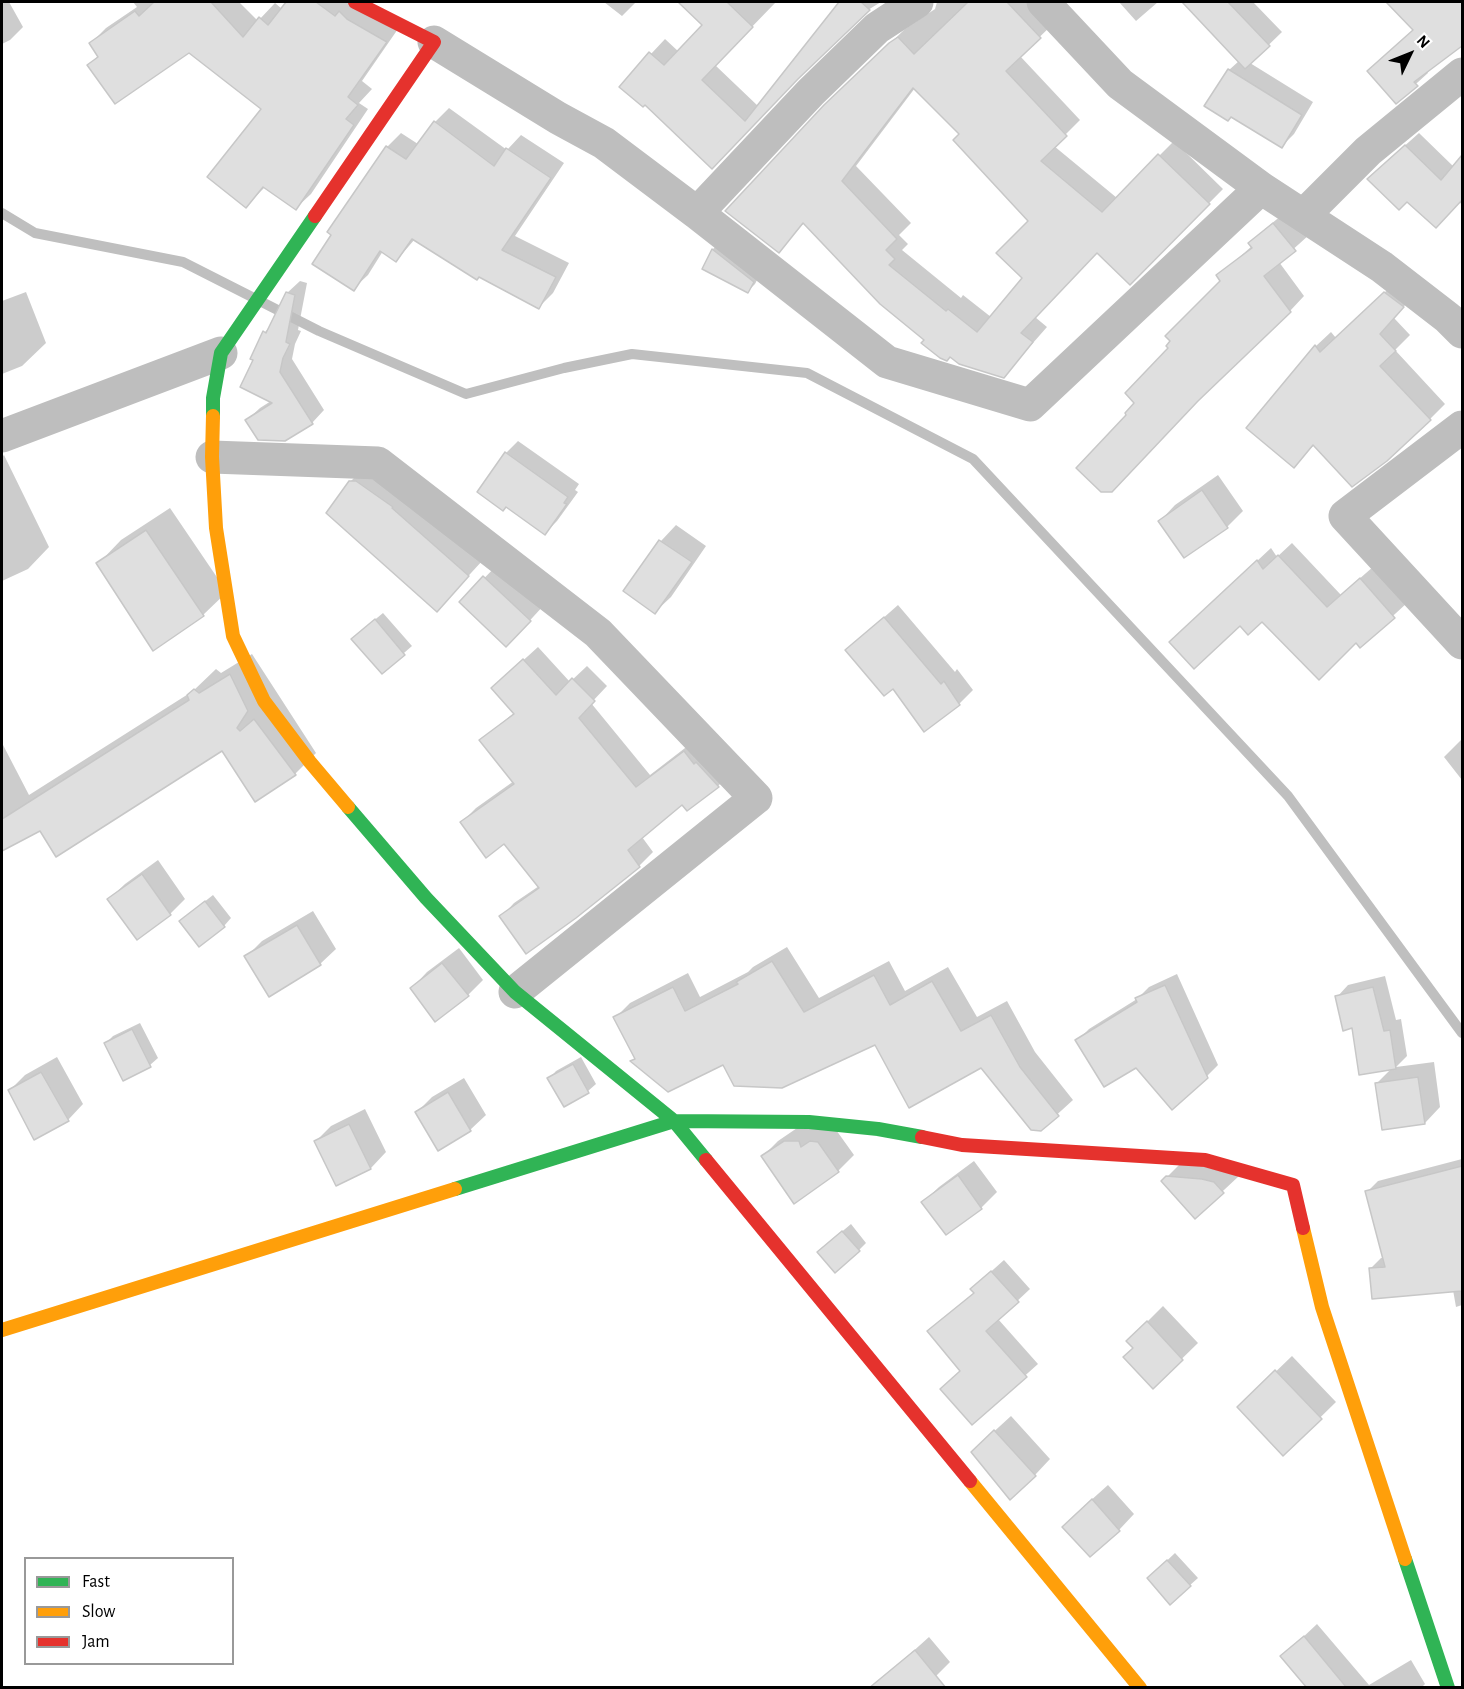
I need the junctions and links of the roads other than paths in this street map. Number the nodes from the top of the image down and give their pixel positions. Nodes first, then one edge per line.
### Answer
1 (355, 2) edge
2 (917, 2) edge
3 (1043, 2) edge
4 (434, 42) junction
5 (1462, 74) edge
6 (1261, 188) junction
7 (697, 213) junction
8 (1304, 215) junction
9 (1462, 332) edge
10 (221, 353) junction
11 (1462, 427) edge
12 (2, 436) edge
13 (212, 457) junction
14 (1462, 643) edge
15 (515, 992) junction
16 (674, 1120) junction
17 (2, 1330) edge
18 (1140, 1688) edge
19 (1448, 1688) edge

1 - 4 street
2 - 7 street
3 - 6 street
4 - 7 street
4 - 10 street
5 - 8 street
6 - 7 street
6 - 8 street
8 - 9 street
10 - 12 street
10 - 13 street
11 - 14 street
13 - 15 street
13 - 15 street
15 - 16 street
16 - 17 street
16 - 18 street
16 - 19 street

